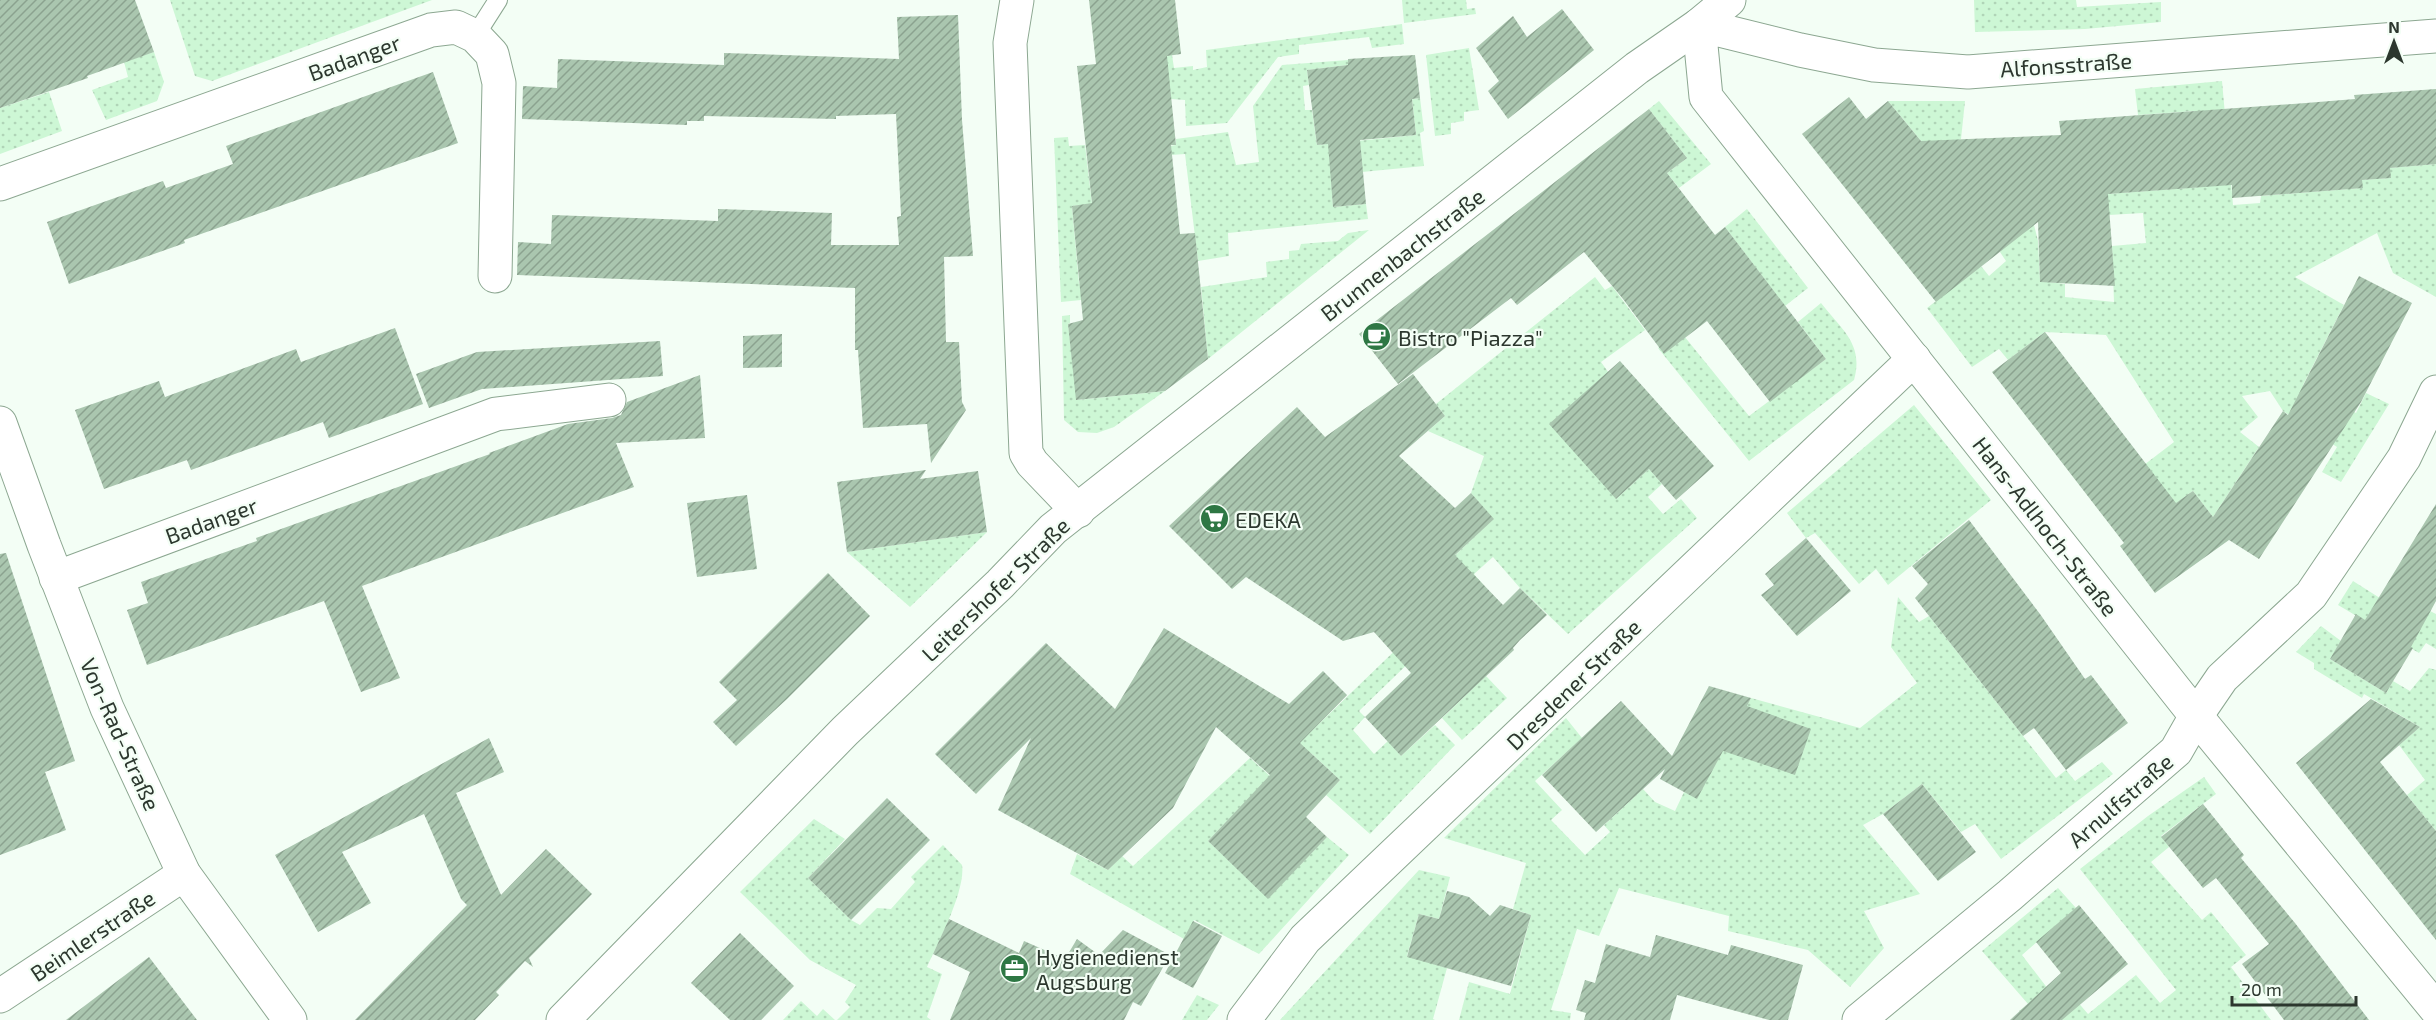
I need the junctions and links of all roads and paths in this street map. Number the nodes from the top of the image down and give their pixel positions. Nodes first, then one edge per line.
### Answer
1 (498, 0) edge
2 (1017, 0) edge
3 (1729, 0) edge
4 (1699, 25) junction
5 (475, 36) junction
6 (2436, 36) edge
7 (0, 184) edge
8 (495, 276) dead end
9 (1914, 359) junction
10 (2436, 392) edge
11 (609, 400) dead end
12 (0, 423) edge
13 (1078, 511) junction
14 (56, 578) junction
15 (2196, 716) junction
16 (184, 874) junction
17 (0, 996) edge
18 (2436, 1009) edge
19 (290, 1020) edge
20 (563, 1020) edge
21 (1244, 1020) edge
22 (1859, 1020) edge

1 - 5 lane
2 - 13 street, Leitershofer Straße
3 - 4 street, Brunnenbachstraße
4 - 6 street, Alfonsstraße
4 - 9 street, Hans-Adlhoch-Straße
4 - 13 street, Brunnenbachstraße
5 - 7 street, Badanger
5 - 8 street
9 - 15 street, Hans-Adlhoch-Straße
9 - 21 street, Dresdener Straße
10 - 15 street, Arnulfstraße
11 - 14 street, Badanger
12 - 14 street, Von-Rad-Straße
13 - 20 street, Leitershofer Straße
14 - 16 street, Von-Rad-Straße
15 - 18 street, Hans-Adlhoch-Straße
15 - 22 street, Arnulfstraße
16 - 17 street, Beimlerstraße
16 - 19 street, Von-Rad-Straße

